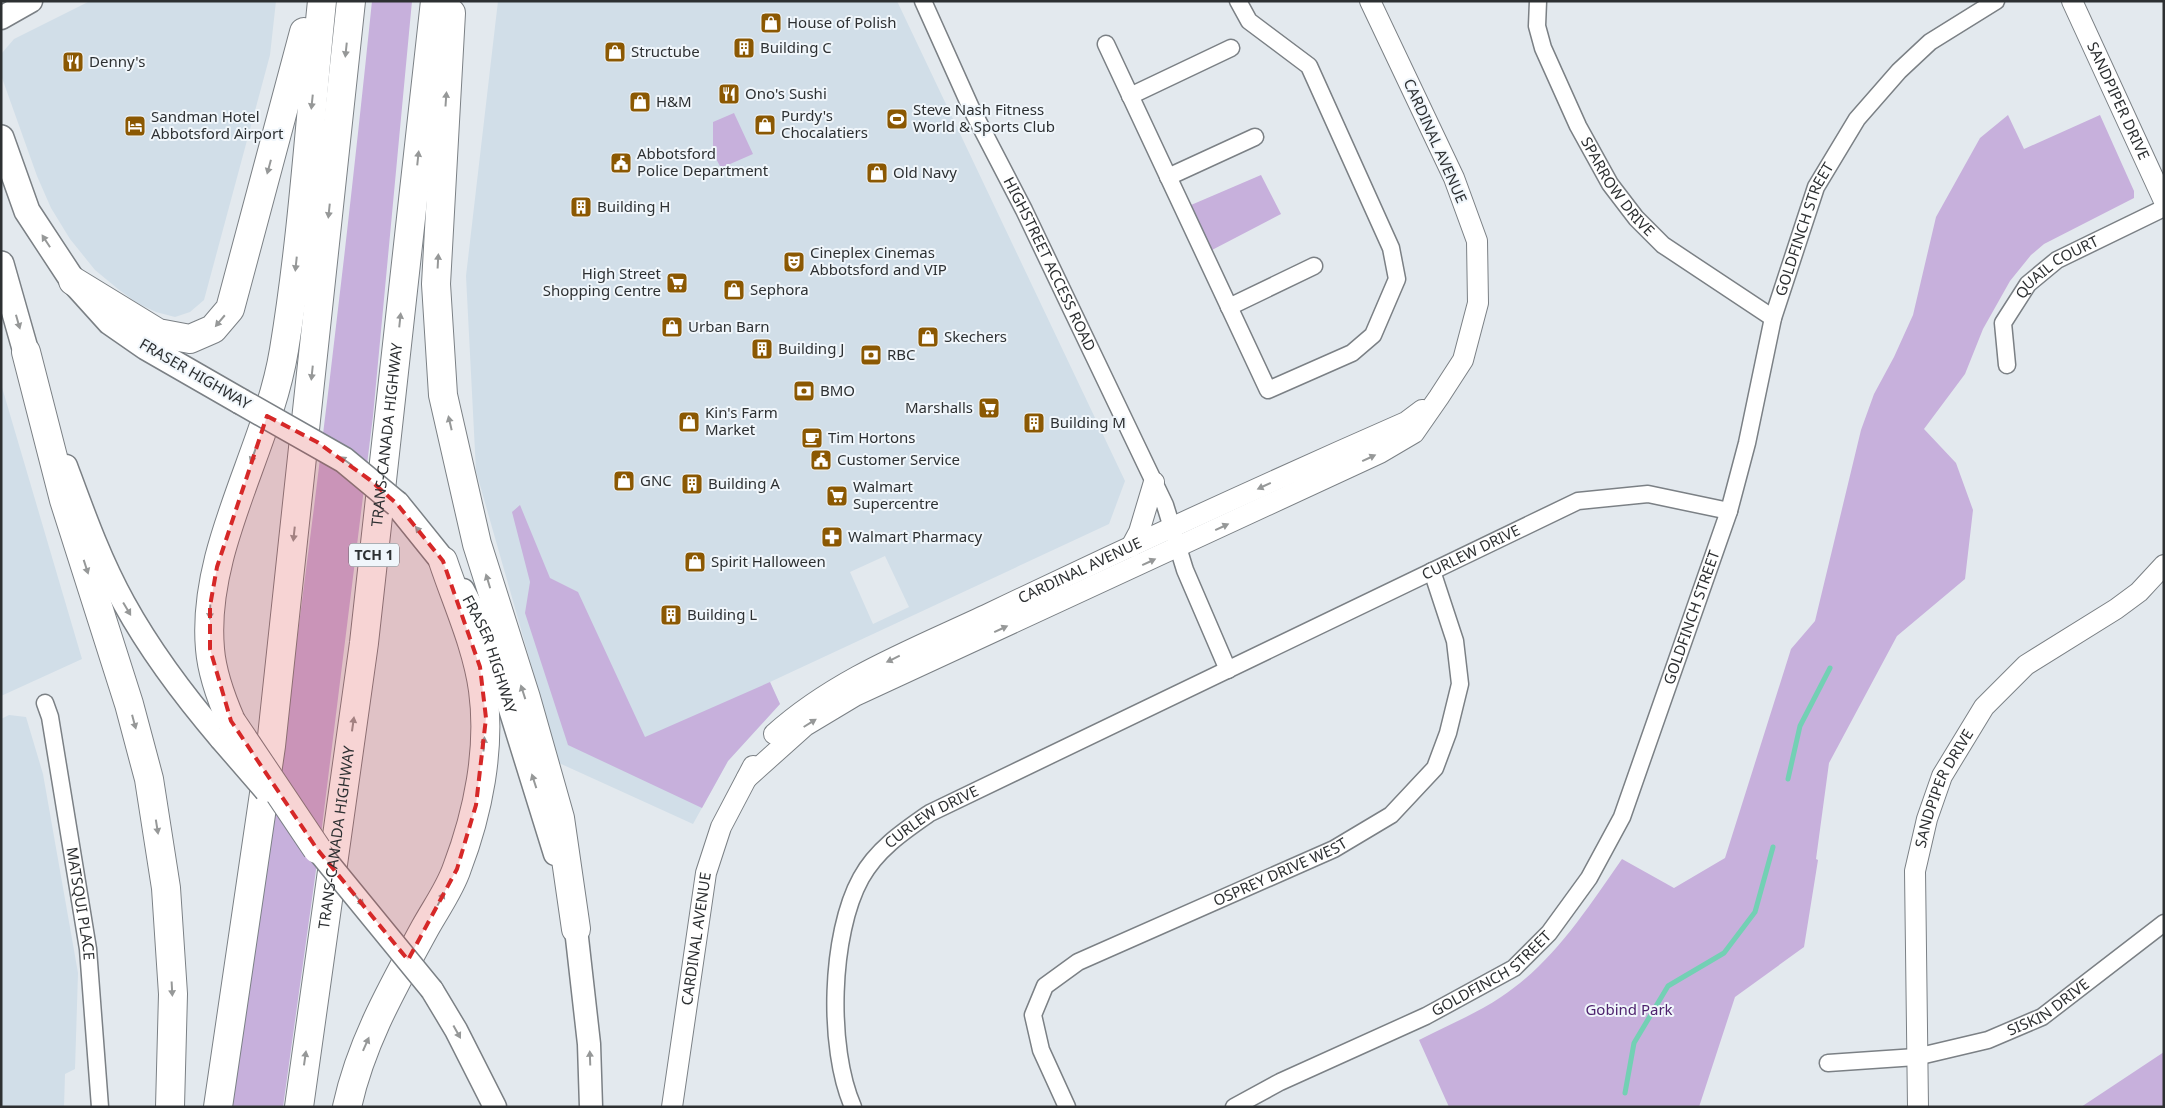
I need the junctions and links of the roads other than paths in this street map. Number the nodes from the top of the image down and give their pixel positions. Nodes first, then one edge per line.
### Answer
1 (31, 1) edge
2 (311, 1) edge
3 (322, 1) edge
4 (351, 1) edge
5 (435, 1) edge
6 (452, 1) edge
7 (923, 1) edge
8 (1238, 1) edge
9 (1370, 1) edge
10 (1538, 1) edge
11 (1996, 1) edge
12 (2072, 1) edge
13 (1, 18) edge
14 (1106, 44) dead end
15 (1231, 48) dead end
16 (1130, 96) junction
17 (1255, 137) dead end
18 (1, 138) edge
19 (1168, 177) junction
20 (2164, 200) edge
21 (2164, 208) edge
22 (1, 264) edge
23 (1314, 266) dead end
24 (73, 281) junction
25 (1229, 307) junction
26 (1773, 318) junction
27 (26, 352) junction
28 (2007, 365) dead end
29 (1154, 482) junction
30 (1729, 511) junction
31 (1176, 538) junction
32 (1131, 547) junction
33 (443, 561) junction
34 (2164, 564) edge
35 (1432, 572) junction
36 (1228, 670) junction
37 (45, 703) dead end
38 (226, 730) junction
39 (746, 778) junction
40 (317, 849) joint
41 (2164, 923) edge
42 (576, 929) junction
43 (1916, 1057) junction
44 (1828, 1063) dead end
45 (100, 1107) edge
46 (170, 1107) edge
47 (218, 1107) edge
48 (298, 1107) edge
49 (347, 1107) edge
50 (495, 1107) edge
51 (591, 1107) edge
52 (672, 1107) edge
53 (853, 1107) edge
54 (1067, 1107) edge
55 (1234, 1107) edge
56 (1918, 1107) edge

1 - 13 main road
2 -> 24 highway
3 -> 38 highway
4 -> 47 highway
48 -> 5 highway, TRANS-CANADA HIGHWAY / TCH 1
42 -> 6 highway
7 - 29 street, HIGHSTREET ACCESS ROAD
8 - 25 street
9 - 31 street, CARDINAL AVENUE
10 - 26 street, SPARROW DRIVE
11 - 26 street, GOLDFINCH STREET
12 - 20 street, SANDPIPER DRIVE
14 - 16 street
15 - 16 street
16 - 19 street
17 - 19 street
24 -> 18 main road, FRASER HIGHWAY
19 - 25 street
21 - 28 street, QUAIL COURT
22 -> 27 main road
23 - 25 street
33 -> 24 main road, FRASER HIGHWAY, bridge
26 - 30 street, GOLDFINCH STREET
27 -> 38 main road
27 -> 46 highway
29 - 31 street, HIGHSTREET ACCESS ROAD
29 - 32 street
30 - 35 street, CURLEW DRIVE
30 - 55 street, GOLDFINCH STREET
31 - 32 street, CARDINAL AVENUE
31 - 36 street
39 -> 31 street, CARDINAL AVENUE
32 -> 39 street, CARDINAL AVENUE
42 -> 33 main road, FRASER HIGHWAY
49 -> 33 highway
34 - 43 street, SANDPIPER DRIVE
35 - 36 street, CURLEW DRIVE
35 - 54 street, OSPREY DRIVE WEST
36 - 53 street, CURLEW DRIVE
37 - 45 street, MATSQUI PLACE
38 - 40 highway, bridge
39 - 52 street, CARDINAL AVENUE
40 -> 50 main road, bridge
41 - 43 street, SISKIN DRIVE
51 -> 42 main road, FRASER HIGHWAY
43 - 44 street, SISKIN DRIVE
43 - 56 street, SANDPIPER DRIVE

